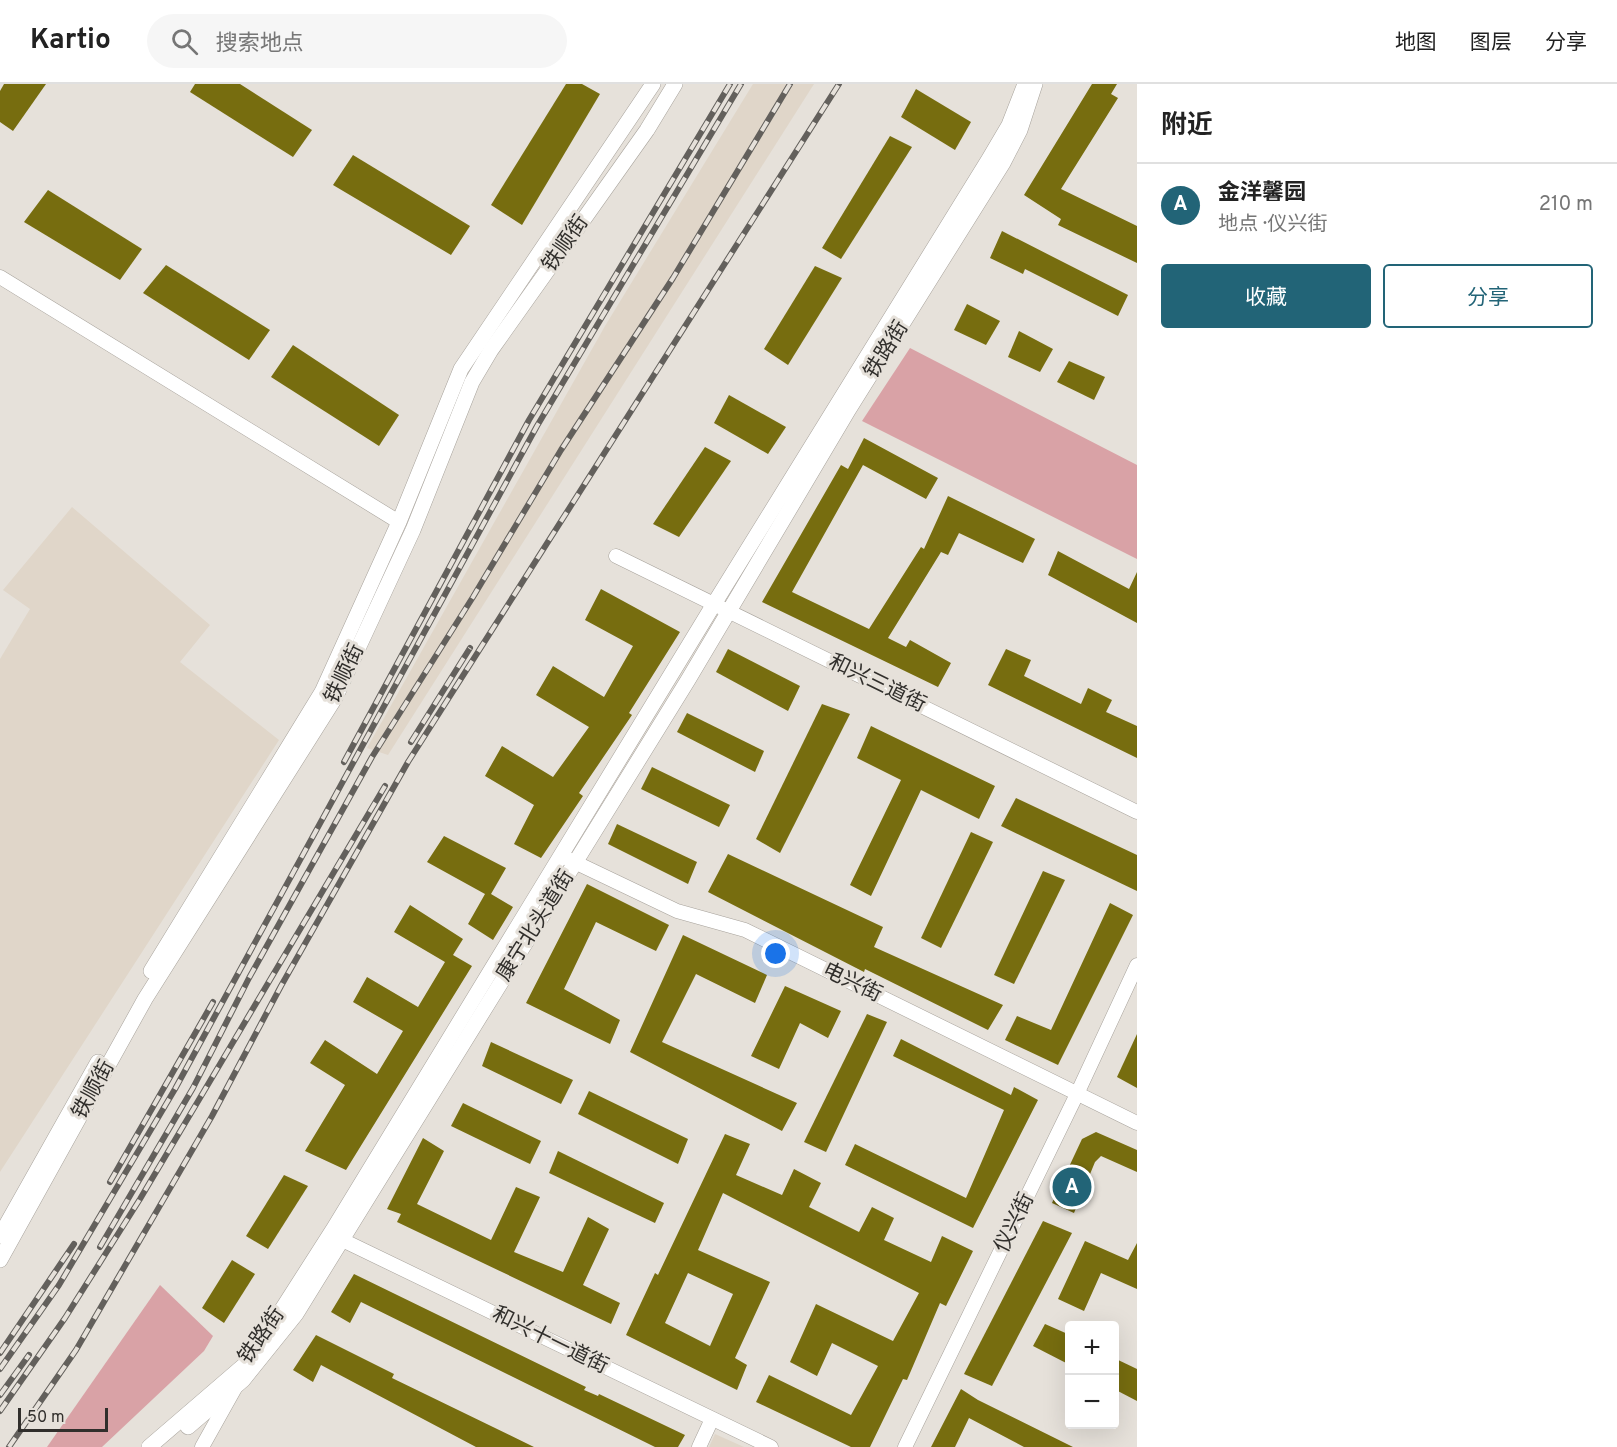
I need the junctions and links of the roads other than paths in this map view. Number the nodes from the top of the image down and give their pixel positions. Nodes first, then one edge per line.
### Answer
1 (645, 84) edge
2 (653, 84) edge
3 (675, 84) edge
4 (687, 84) edge
5 (1025, 84) edge
6 (1035, 84) edge
7 (631, 119) junction
8 (647, 130) junction
9 (0, 277) edge
10 (399, 522) junction
11 (616, 556) dead end
12 (714, 604) junction
13 (729, 611) junction
14 (1137, 812) edge
15 (568, 859) junction
16 (1137, 965) edge
17 (1077, 1094) junction
18 (1137, 1124) edge
19 (0, 1236) edge
20 (336, 1237) junction
21 (0, 1260) edge
22 (249, 1361) junction
23 (236, 1387) junction
24 (712, 1419) junction
25 (149, 1447) edge
26 (164, 1447) edge
27 (202, 1447) edge
28 (699, 1447) edge
29 (771, 1447) edge
30 (906, 1447) edge

1 - 7 main road
2 - 7 main road, 铁顺街
3 - 8 main road, 铁顺街
4 - 8 main road
5 - 12 main road, 铁路街
6 - 13 main road, 铁路街
7 - 10 main road, 铁顺街
8 - 21 main road, 铁顺街
9 - 10 street
10 - 19 main road, 铁顺街
11 - 12 street, 和兴三道街
12 - 13 street, 和兴三道街
12 - 15 main road, 康宁北头道街
13 - 14 street, 和兴三道街
13 - 15 main road, 康宁北头道街
15 - 17 street, 电兴街
15 - 20 main road, 康宁北头道街
16 - 17 street, 仪兴街
17 - 18 street, 电兴街
17 - 30 street, 仪兴街
20 - 22 main road, 铁路街
20 - 23 main road, 铁路街
20 - 24 street, 和兴十一道街
22 - 23 street
22 - 25 main road, 铁路街
23 - 26 main road, 铁路街
23 - 27 street
24 - 28 street
24 - 29 street, 和兴十一道街

